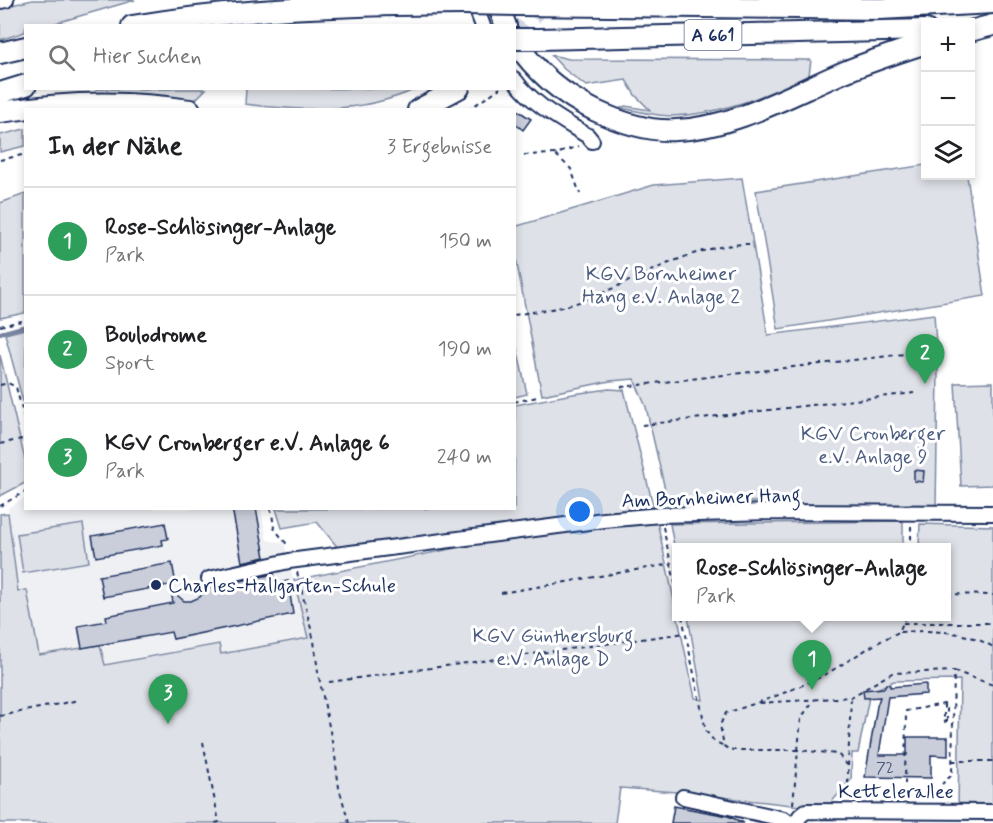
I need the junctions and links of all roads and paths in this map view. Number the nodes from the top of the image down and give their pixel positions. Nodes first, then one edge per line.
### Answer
1 (6, 0) edge
2 (496, 0) edge
3 (0, 1) edge
4 (468, 2) edge
5 (993, 3) edge
6 (145, 24) edge
7 (482, 24) edge
8 (505, 24) edge
9 (993, 25) edge
10 (975, 28) edge
11 (921, 30) edge
12 (516, 39) edge
13 (516, 41) edge
14 (921, 45) edge
15 (24, 47) edge
16 (0, 53) edge
17 (516, 82) edge
18 (24, 86) edge
19 (455, 90) edge
20 (497, 90) edge
21 (0, 93) edge
22 (24, 108) edge
23 (26, 108) edge
24 (170, 108) edge
25 (422, 108) edge
26 (471, 108) edge
27 (0, 112) edge
28 (592, 141) joint
29 (24, 154) edge
30 (556, 154) junction
31 (524, 155) dead end
32 (0, 160) edge
33 (580, 194) dead end
34 (750, 244) dead end
35 (516, 315) edge
36 (24, 320) edge
37 (0, 326) edge
38 (914, 353) dead end
39 (0, 385) edge
40 (621, 387) dead end
41 (914, 393) dead end
42 (537, 397) dead end
43 (516, 402) edge
44 (24, 417) edge
45 (642, 425) dead end
46 (24, 438) edge
47 (0, 444) edge
48 (24, 492) edge
49 (0, 506) edge
50 (270, 510) edge
51 (993, 513) edge
52 (911, 514) junction
53 (661, 515) junction
54 (911, 543) edge
55 (293, 560) junction
56 (671, 564) junction
57 (672, 569) edge
58 (209, 579) dead end
59 (501, 593) dead end
60 (951, 594) edge
61 (993, 595) edge
62 (683, 621) edge
63 (903, 623) joint
64 (993, 623) edge
65 (899, 632) junction
66 (686, 633) junction
67 (993, 647) edge
68 (954, 671) junction
69 (329, 682) dead end
70 (993, 685) edge
71 (851, 697) junction
72 (79, 700) dead end
73 (814, 700) junction
74 (757, 703) junction
75 (944, 705) junction
76 (947, 714) junction
77 (953, 714) junction
78 (0, 716) edge
79 (203, 742) dead end
80 (724, 747) junction
81 (797, 750) junction
82 (952, 761) junction
83 (993, 761) edge
84 (849, 766) junction
85 (905, 784) dead end
86 (942, 784) dead end
87 (848, 792) dead end
88 (683, 797) dead end
89 (993, 812) edge
90 (795, 817) edge
91 (215, 823) edge
92 (349, 823) edge

1 - 3 street
2 - 8 highway
4 - 5 highway, A 661, bridge
4 - 6 highway, A 661
4 - 7 street
9 - 10 highway
11 - 12 highway, A 661, bridge
13 - 14 highway
15 - 16 highway
17 - 28 street
18 - 21 highway
19 - 25 highway
20 - 26 path
22 - 27 highway
23 - 24 highway
28 - 30 path
29 - 32 path
30 - 31 path
30 - 33 path
34 - 35 path
36 - 37 path
38 - 40 path
39 - 44 path
41 - 45 path
42 - 43 path
46 - 47 path
48 - 49 path
50 - 55 path
51 - 52 street, Am Bornheimer Hang
52 - 53 street, Am Bornheimer Hang
52 - 54 path
53 - 55 street, Am Bornheimer Hang
53 - 56 path
55 - 58 street, Am Bornheimer Hang
55 - 92 path
56 - 57 path
56 - 59 path
60 - 61 path
62 - 66 path
63 - 64 path
63 - 65 path
65 - 67 path
65 - 74 path
66 - 69 path
66 - 80 path
68 - 70 path
68 - 71 path
68 - 77 path
71 - 73 path
71 - 84 path
72 - 78 path
73 - 74 path
73 - 81 path
74 - 80 path
75 - 76 path
75 - 76 path
75 - 85 path
76 - 77 path
77 - 82 path
79 - 91 path
80 - 81 path
81 - 84 path
81 - 90 path
82 - 83 path
82 - 86 path
84 - 87 path
88 - 90 street
89 - 90 street, Kettelerallee

